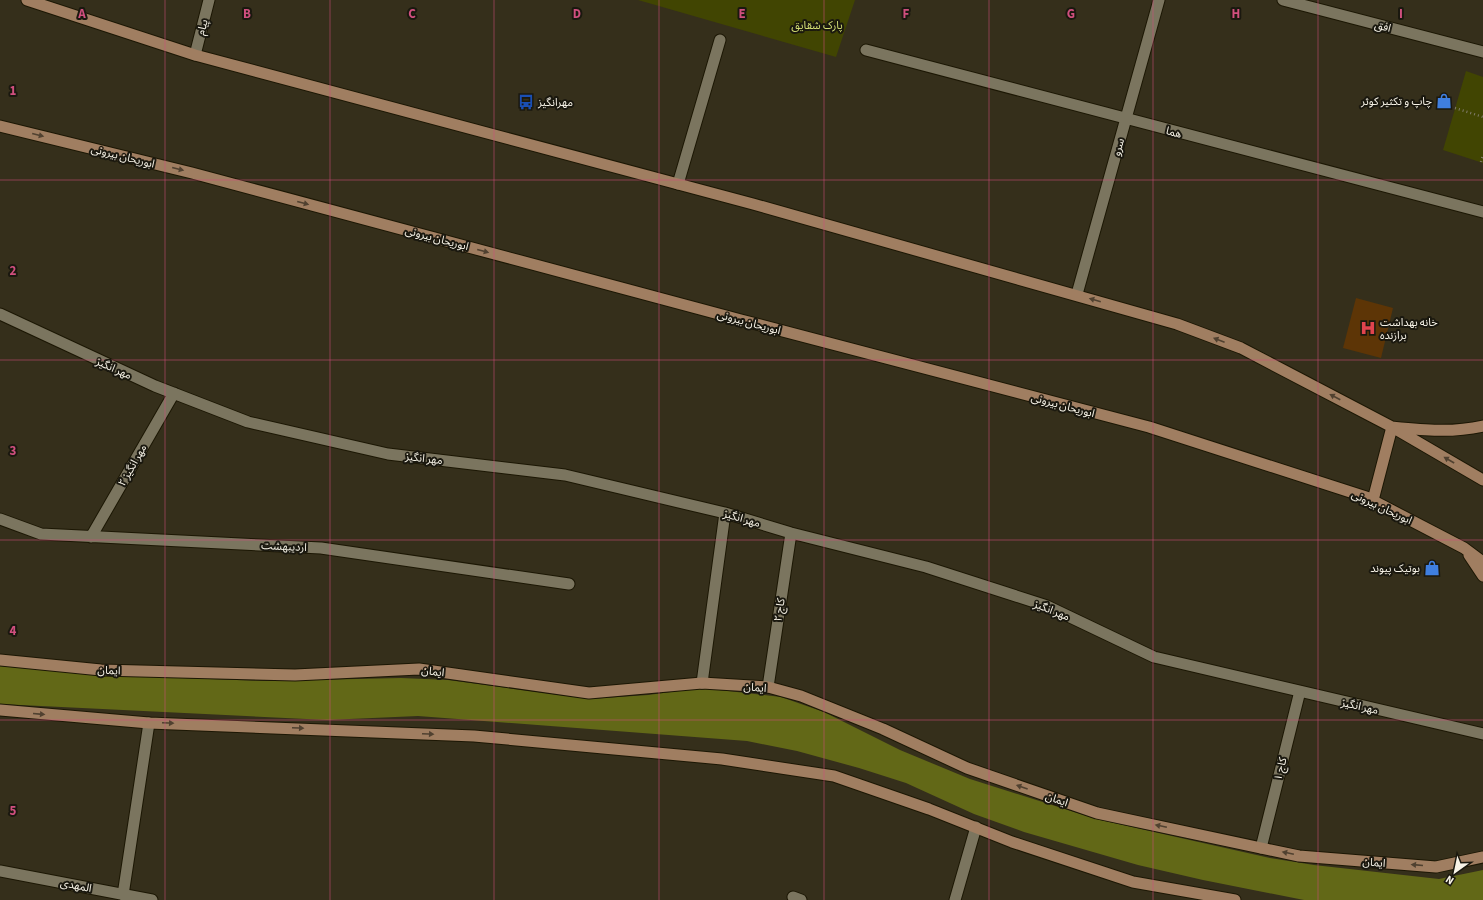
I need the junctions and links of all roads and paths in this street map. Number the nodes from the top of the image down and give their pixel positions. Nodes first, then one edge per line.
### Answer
1 (27, 0) edge
2 (210, 0) edge
3 (1159, 0) edge
4 (1283, 0) edge
5 (720, 40) dead end
6 (866, 50) dead end
7 (1483, 52) edge
8 (195, 54) junction
9 (1455, 108) dead end
10 (1483, 117) edge
11 (1125, 119) junction
12 (0, 126) edge
13 (1483, 155) edge
14 (1481, 162) dead end
15 (678, 184) junction
16 (1483, 212) edge
17 (1077, 294) junction
18 (0, 314) edge
19 (174, 393) junction
20 (1483, 426) edge
21 (1392, 427) junction
22 (1483, 480) edge
23 (1373, 500) junction
24 (725, 513) junction
25 (0, 519) edge
26 (791, 533) junction
27 (90, 536) junction
28 (1464, 548) junction
29 (1483, 562) edge
30 (1483, 576) edge
31 (569, 584) dead end
32 (0, 660) edge
33 (702, 683) junction
34 (768, 687) junction
35 (1300, 691) junction
36 (0, 710) edge
37 (149, 723) junction
38 (1483, 734) edge
39 (976, 827) junction
40 (1261, 848) junction
41 (1483, 857) edge
42 (0, 871) edge
43 (123, 894) junction
44 (1205, 897) edge
45 (152, 900) edge
46 (955, 900) edge
47 (1235, 900) edge

1 - 8 main road
2 - 8 street, پیام
3 - 11 street, سرو
4 - 7 street, افق
5 - 15 street
6 - 11 street, هما
8 - 15 main road
9 - 10 path
11 - 16 street, هما
11 - 17 street, سرو
12 -> 23 main road, ابوریحان بیرونی
13 - 14 path
15 - 17 main road
21 -> 17 main road
18 - 19 street, مهر انگیز
19 - 24 street, مهر انگیز
19 - 27 street, مهر انگیز ۲
20 - 21 main road
22 -> 21 main road
21 - 23 main road
23 - 28 main road, ابوریحان بیرونی
24 - 26 street, مهر انگیز
24 - 33 street
25 - 27 street, اردیبهشت
26 - 34 street, کاج ۲
26 - 35 street, مهر انگیز
27 - 31 street, اردیبهشت
28 - 29 main road, ابوریحان بیرونی
28 - 30 main road
32 - 33 main road, ایمان
33 - 34 main road, ایمان
40 -> 34 main road, ایمان
35 - 38 street, مهر انگیز
35 - 40 street, کاج ۱
36 -> 37 main road
37 -> 39 main road
37 - 43 street
39 - 44 main road
39 - 46 street
41 -> 40 main road, ایمان
42 - 43 street, المهدی
43 - 45 street, المهدی
44 - 47 main road

